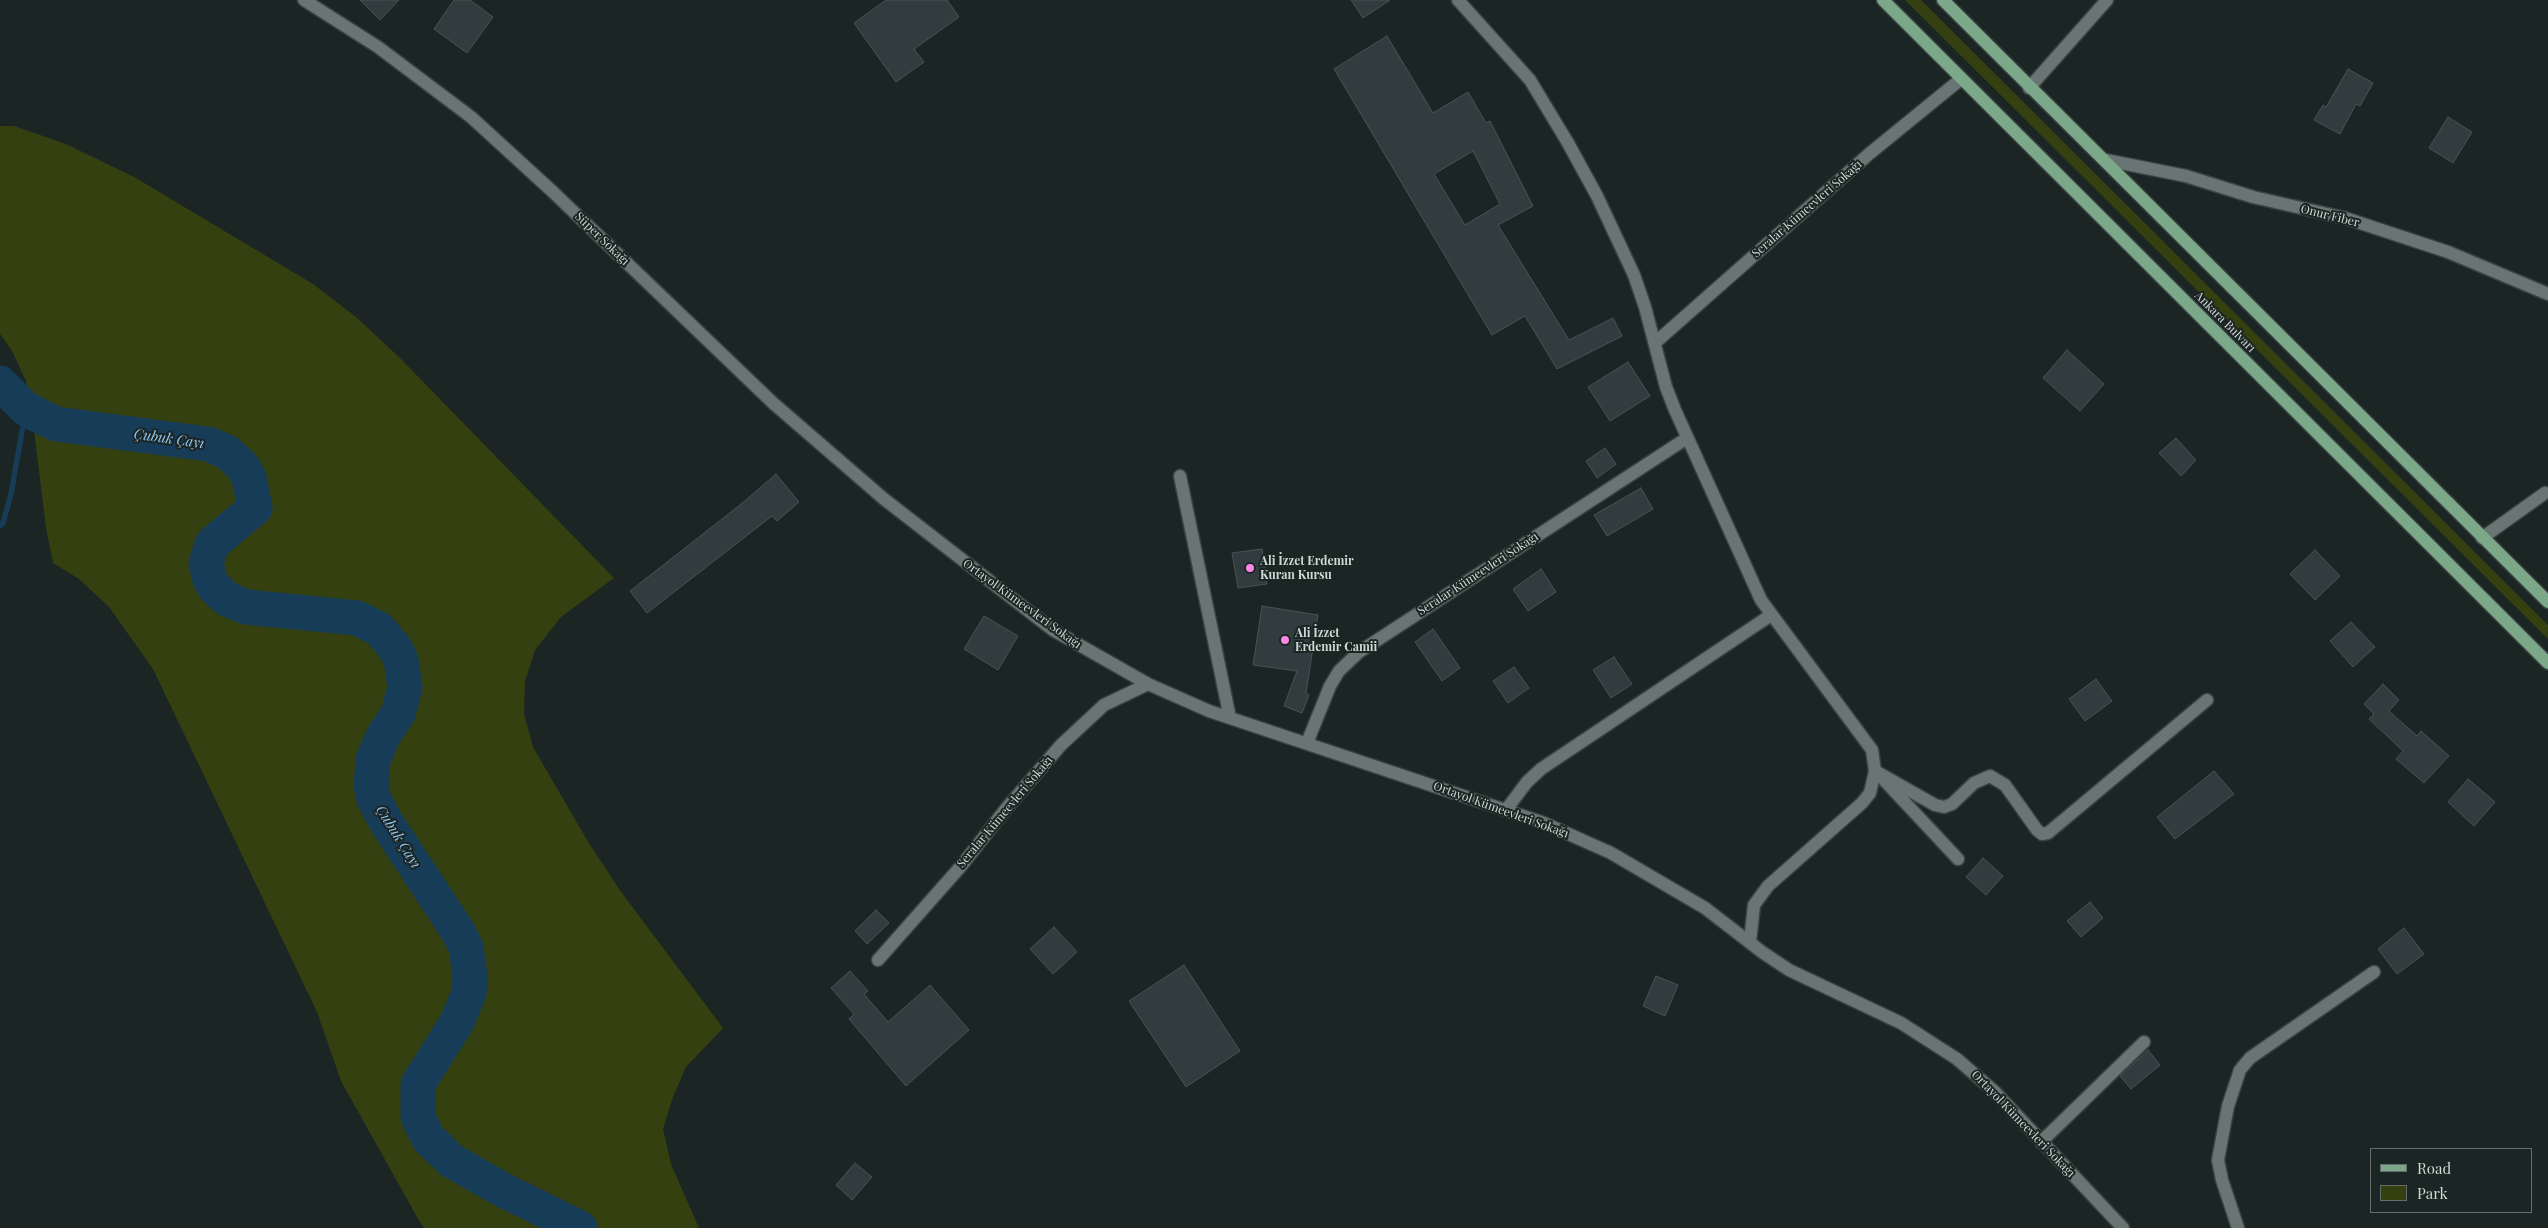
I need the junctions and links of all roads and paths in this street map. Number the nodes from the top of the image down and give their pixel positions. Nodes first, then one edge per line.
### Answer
1 (304, 0) edge
2 (1458, 0) edge
3 (1883, 0) edge
4 (1943, 0) edge
5 (2107, 0) edge
6 (1961, 79) junction
7 (2029, 88) junction
8 (2106, 160) junction
9 (2548, 294) edge
10 (1656, 342) junction
11 (1687, 438) junction
12 (1180, 476) dead end
13 (2545, 493) dead end
14 (884, 498) joint
15 (2482, 538) junction
16 (2548, 602) edge
17 (1771, 615) junction
18 (2548, 663) edge
19 (1148, 684) junction
20 (2207, 700) dead end
21 (1230, 718) junction
22 (1307, 743) junction
23 (1875, 771) junction
24 (1506, 810) junction
25 (1958, 859) dead end
26 (1750, 942) junction
27 (878, 960) dead end
28 (2374, 972) dead end
29 (2144, 1042) dead end
30 (2041, 1142) junction
31 (2123, 1228) edge
32 (2238, 1228) edge

1 - 14 street, Süper Sokağı
2 - 10 street
3 - 6 main road, Ankara Bulvarı
4 - 7 main road
5 - 7 street
6 - 10 street, Seralar Kümeevleri Sokağı
6 - 18 main road, Ankara Bulvarı
7 - 8 main road
8 - 9 street, Onur Fiber
8 - 15 main road
10 - 11 street
11 - 17 street
11 - 22 street, Seralar Kümeevleri Sokağı
12 - 21 street
13 - 15 street
14 - 19 street, Ortayol Kümeevleri Sokağı
15 - 16 main road
17 - 23 street
17 - 24 street
19 - 21 street, Ortayol Kümeevleri Sokağı
19 - 27 street, Seralar Kümeevleri Sokağı
20 - 23 street
21 - 22 street, Ortayol Kümeevleri Sokağı
22 - 24 street, Ortayol Kümeevleri Sokağı
23 - 25 street
23 - 26 street
24 - 26 street, Ortayol Kümeevleri Sokağı
26 - 30 street, Ortayol Kümeevleri Sokağı
28 - 32 street
29 - 30 street
30 - 31 street, Ortayol Kümeevleri Sokağı

